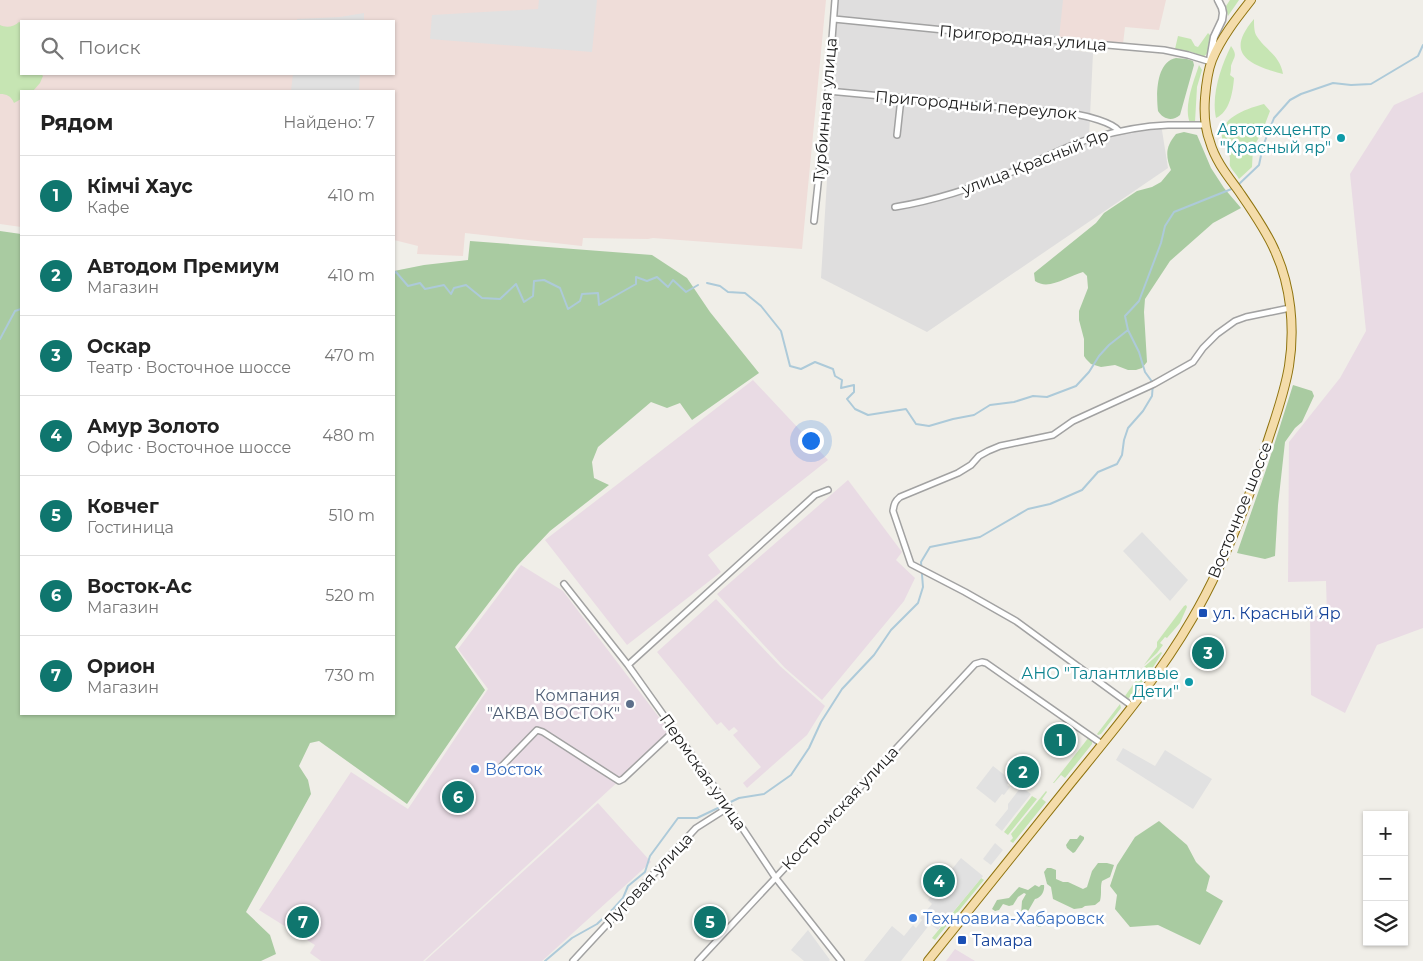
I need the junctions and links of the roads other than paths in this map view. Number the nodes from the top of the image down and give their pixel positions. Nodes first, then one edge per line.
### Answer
1 (835, 0) edge
2 (1218, 0) edge
3 (1251, 0) edge
4 (834, 19) junction
5 (1210, 62) junction
6 (828, 91) junction
7 (901, 98) junction
8 (1206, 125) junction
9 (1119, 131) junction
10 (896, 135) dead end
11 (895, 207) dead end
12 (814, 220) dead end
13 (1290, 308) junction
14 (828, 490) dead end
15 (564, 584) dead end
16 (628, 665) junction
17 (1132, 706) junction
18 (674, 731) junction
19 (1102, 744) junction
20 (502, 767) dead end
21 (729, 807) junction
22 (775, 877) junction
23 (574, 961) edge
24 (698, 961) edge
25 (841, 961) edge
26 (928, 961) edge

1 - 4 street, Турбинная улица
2 - 5 street
3 - 5 main road, Восточное шоссе
4 - 5 street, Пригородная улица
4 - 6 street, Турбинная улица
5 - 8 main road, Восточное шоссе
6 - 7 street, Пригородный переулок
6 - 12 street, Турбинная улица
7 - 9 street, Пригородный переулок
7 - 10 street
8 - 9 street, улица Красный Яр
8 - 13 main road, Восточное шоссе
9 - 11 street, улица Красный Яр
13 - 17 main road, Восточное шоссе
13 - 17 street
14 - 16 street
15 - 16 street, Пермская улица
16 - 18 street, Пермская улица
17 - 19 main road, Восточное шоссе
18 - 20 street
18 - 21 street, Пермская улица
19 - 22 street, Костромская улица
19 - 26 main road, Восточное шоссе
21 - 22 street, Пермская улица
21 - 23 street, Луговая улица
22 - 24 street, Костромская улица
22 - 25 street, Пермская улица

